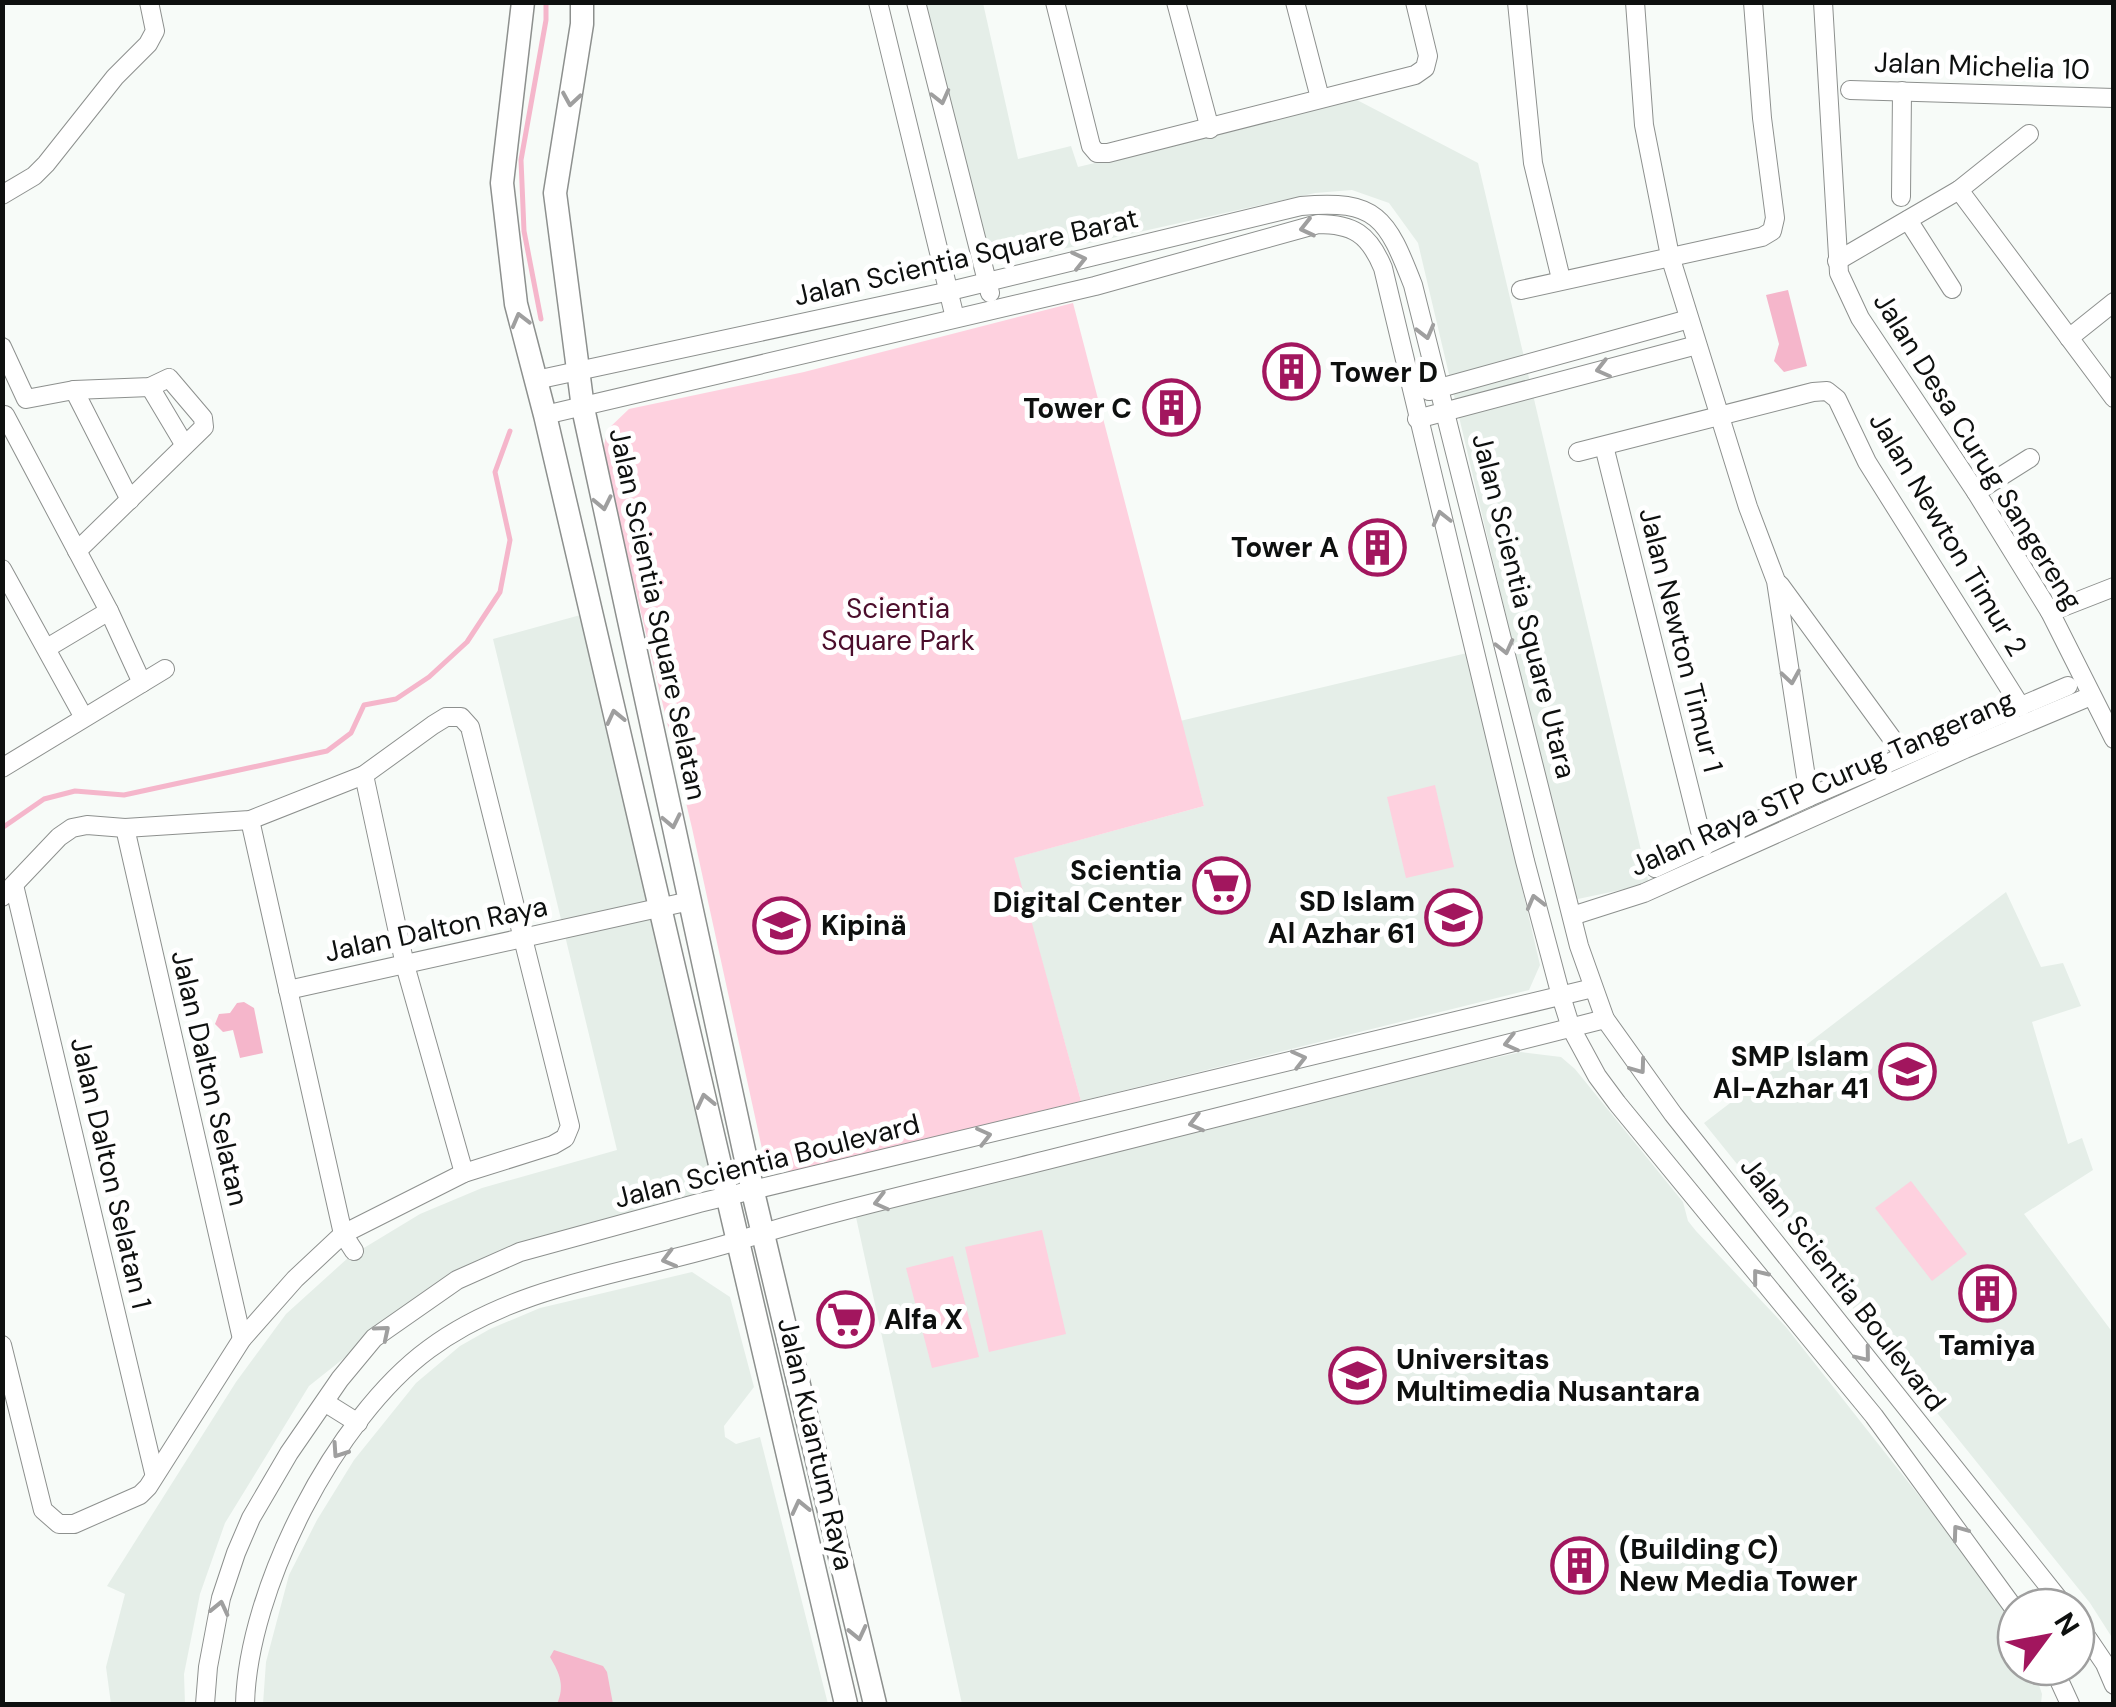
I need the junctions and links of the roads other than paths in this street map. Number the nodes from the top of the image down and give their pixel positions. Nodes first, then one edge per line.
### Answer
1 (148, 2) edge
2 (523, 2) edge
3 (582, 2) edge
4 (878, 2) edge
5 (916, 2) edge
6 (1055, 2) edge
7 (1176, 2) edge
8 (1296, 2) edge
9 (1414, 2) edge
10 (1518, 2) edge
11 (1635, 2) edge
12 (1753, 2) edge
13 (1823, 2) edge
14 (1850, 90) dead end
15 (1902, 92) junction
16 (1320, 98) junction
17 (2114, 98) edge
18 (1210, 130) junction
19 (2029, 134) dead end
20 (1958, 190) junction
21 (2, 195) edge
22 (1901, 196) dead end
23 (1908, 220) junction
24 (1396, 239) joint
25 (1670, 256) junction
26 (1837, 261) junction
27 (1042, 268) junction
28 (1561, 279) junction
29 (988, 282) junction
30 (1952, 289) dead end
31 (1521, 290) dead end
32 (950, 291) junction
33 (1048, 297) junction
34 (2114, 302) edge
35 (994, 310) junction
36 (955, 318) junction
37 (1689, 319) junction
38 (2069, 338) junction
39 (1697, 345) junction
40 (2, 348) edge
41 (578, 372) junction
42 (536, 380) junction
43 (150, 387) junction
44 (1440, 388) junction
45 (74, 390) junction
46 (1412, 395) junction
47 (2114, 398) edge
48 (26, 399) junction
49 (583, 408) junction
50 (1446, 410) junction
51 (4, 415) edge
52 (544, 415) junction
53 (1720, 416) junction
54 (1417, 418) junction
55 (184, 444) junction
56 (1604, 446) junction
57 (1578, 452) dead end
58 (2030, 458) dead end
59 (1976, 492) junction
60 (130, 500) junction
61 (77, 551) junction
62 (2, 569) edge
63 (1776, 581) junction
64 (2114, 587) edge
65 (109, 611) junction
66 (2050, 612) junction
67 (48, 648) junction
68 (165, 669) dead end
69 (142, 683) junction
70 (2068, 686) dead end
71 (2101, 702) edge
72 (2021, 707) junction
73 (83, 716) junction
74 (2114, 739) edge
75 (1904, 755) junction
76 (5, 763) edge
77 (364, 776) junction
78 (1810, 796) junction
79 (250, 820) junction
80 (124, 828) junction
81 (1704, 847) junction
82 (1655, 868) dead end
83 (8, 891) edge
84 (690, 901) junction
85 (660, 908) junction
86 (1572, 916) junction
87 (522, 939) junction
88 (405, 965) junction
89 (1592, 988) junction
90 (288, 990) junction
91 (1561, 996) junction
92 (1606, 1019) junction
93 (1571, 1028) junction
94 (464, 1172) junction
95 (753, 1192) junction
96 (728, 1196) junction
97 (763, 1232) junction
98 (343, 1234) junction
99 (738, 1241) junction
100 (354, 1251) dead end
101 (242, 1340) junction
102 (2, 1345) edge
103 (326, 1402) junction
104 (358, 1423) junction
105 (154, 1473) junction
106 (1999, 1587) edge
107 (2049, 1587) edge
108 (2096, 1650) edge
109 (2114, 1684) edge
110 (205, 1704) edge
111 (245, 1704) edge
112 (846, 1704) edge
113 (875, 1704) edge

1 - 21 street
42 -> 2 street
3 -> 41 street, Jalan Scientia Square Selatan
4 - 32 street
5 -> 29 street
6 - 18 street
7 - 18 street
8 - 16 street
9 - 16 street
10 - 28 street
11 - 25 street
12 - 25 street
13 - 26 street, Jalan Desa Curug Sangereng
14 - 15 street, Jalan Michelia 10
15 - 17 street, Jalan Michelia 10
15 - 22 street
16 - 18 street
19 - 20 street
20 - 23 street
20 - 38 street
23 - 26 street
23 - 30 street
27 -> 24 street, Jalan Scientia Square Barat
24 -> 44 street, Jalan Scientia Square Utara
25 - 28 street
25 - 37 street
26 - 59 street, Jalan Desa Curug Sangereng
27 - 29 street, Jalan Scientia Square Barat
27 - 33 street
28 - 31 street
29 - 32 street, Jalan Scientia Square Barat
29 - 35 street
32 - 36 street
32 - 41 street, Jalan Scientia Square Barat
33 - 35 street, Jalan Scientia Square Barat
46 -> 33 street, Jalan Scientia Square Barat
34 - 38 street
35 - 36 street, Jalan Scientia Square Barat
36 - 49 street, Jalan Scientia Square Barat
37 - 39 street
37 - 44 street
38 - 47 street
39 -> 50 street
39 - 53 street
40 - 48 street
41 - 42 street, Jalan Scientia Square Barat
41 - 49 street, Jalan Scientia Square Selatan
42 - 52 street
43 - 45 street
43 - 55 street
43 - 55 street
44 - 46 street
44 - 50 street, Jalan Scientia Square Utara
45 - 48 street
45 - 60 street
46 - 54 street
48 - 51 street
49 - 52 street, Jalan Scientia Square Barat
49 -> 84 street, Jalan Scientia Square Selatan
50 - 54 street
50 -> 86 street, Jalan Scientia Square Utara
51 - 61 street
85 -> 52 street
53 - 56 street
53 - 63 street
53 - 72 street, Jalan Newton Timur 2
91 -> 54 street
55 - 60 street
56 - 57 street
56 - 81 street, Jalan Newton Timur 1
58 - 59 street
59 - 66 street, Jalan Desa Curug Sangereng
60 - 61 street
61 - 65 street
62 - 67 street
63 - 75 street
63 -> 78 street
64 - 66 street
65 - 67 street
65 - 69 street
66 - 71 street, Jalan Desa Curug Sangereng
67 - 73 street
68 - 69 street
69 - 73 street
70 - 72 street
71 - 74 street, Jalan Desa Curug Sangereng
71 - 86 street, Jalan Raya STP Curug Tangerang
72 - 75 street
73 - 76 street
75 - 78 street
77 - 79 street
77 - 87 street
77 - 88 street
78 - 81 street
79 - 80 street
79 - 90 street
80 - 83 street
80 - 101 street, Jalan Dalton Selatan
81 - 82 street
83 - 105 street, Jalan Dalton Selatan 1
84 - 85 street, Jalan Dalton Raya
84 - 95 street, Jalan Scientia Square Selatan
85 - 87 street, Jalan Dalton Raya
96 -> 85 street
86 - 89 street, Jalan Scientia Square Utara
87 - 88 street, Jalan Dalton Raya
87 - 94 street
88 - 90 street, Jalan Dalton Raya
88 - 94 street
89 - 91 street, Jalan Scientia Boulevard
89 - 92 street, Jalan Scientia Boulevard
90 - 98 street
91 - 93 street, Jalan Scientia Boulevard
95 -> 91 street, Jalan Scientia Boulevard
92 - 93 street
92 -> 107 street, Jalan Scientia Boulevard
93 -> 97 street
106 -> 93 street, Jalan Scientia Boulevard
94 - 98 street
95 - 96 street, Jalan Scientia Boulevard
95 - 97 street, Jalan Scientia Square Selatan
96 - 99 street, Jalan Kuantum Raya
103 -> 96 street, Jalan Scientia Boulevard
97 - 99 street
97 -> 113 street, Jalan Kuantum Raya
98 - 100 street
98 - 101 street
99 -> 104 street
112 -> 99 street, Jalan Kuantum Raya
101 - 105 street
102 - 105 street
103 - 104 street
110 -> 103 street, Jalan Scientia Boulevard
104 -> 111 street
108 - 109 street

